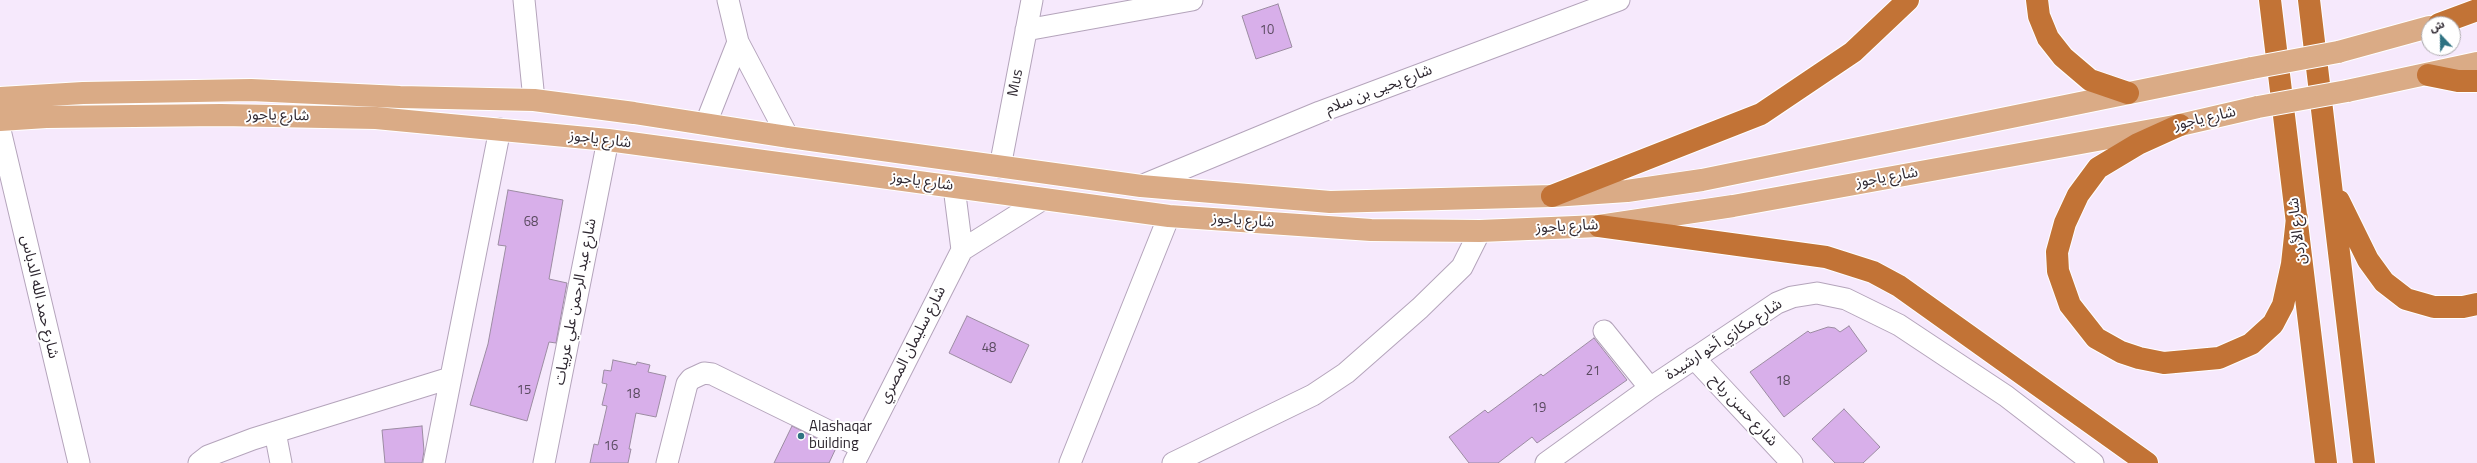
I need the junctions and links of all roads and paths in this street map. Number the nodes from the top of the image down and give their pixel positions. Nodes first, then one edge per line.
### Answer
1 (524, 0) edge
2 (728, 0) edge
3 (1032, 0) edge
4 (1192, 0) edge
5 (1619, 0) edge
6 (1908, 0) edge
7 (2037, 0) edge
8 (2270, 0) edge
9 (2309, 0) edge
10 (1594, 4) edge
11 (2477, 10) edge
12 (2461, 16) edge
13 (2477, 16) edge
14 (2461, 19) edge
15 (2421, 29) edge
16 (1026, 30) junction
17 (738, 42) junction
18 (2477, 62) edge
19 (2428, 75) junction
20 (2477, 81) edge
21 (2128, 93) junction
22 (0, 98) edge
23 (534, 100) junction
24 (0, 120) edge
25 (706, 123) junction
26 (2180, 125) junction
27 (500, 129) junction
28 (0, 130) edge
29 (788, 138) junction
30 (608, 140) junction
31 (1000, 167) junction
32 (2330, 179) junction
33 (1141, 186) junction
34 (954, 187) junction
35 (1552, 196) junction
36 (1043, 199) junction
37 (1169, 216) junction
38 (2297, 218) junction
39 (1599, 226) junction
40 (1480, 231) junction
41 (962, 250) junction
42 (2477, 304) edge
43 (1604, 331) dead end
44 (1694, 358) junction
45 (450, 378) junction
46 (1650, 388) junction
47 (275, 432) junction
48 (858, 455) edge
49 (79, 463) edge
50 (200, 463) edge
51 (281, 463) edge
52 (434, 463) edge
53 (544, 463) edge
54 (667, 463) edge
55 (1070, 463) edge
56 (1173, 463) edge
57 (1546, 463) edge
58 (1792, 463) edge
59 (2093, 463) edge
60 (2147, 463) edge
61 (2326, 463) edge
62 (2364, 463) edge

1 - 23 street
2 - 17 street
3 - 16 street, Mus
4 - 16 street
5 - 10 street, شارع يحيى بن سلام
6 - 35 highway
7 - 21 highway
8 - 38 highway, شارع الأردن
9 - 32 highway
10 - 33 street, شارع يحيى بن سلام
11 - 12 highway
13 - 14 main road
15 - 21 main road, شارع ياجوز, bridge
16 - 31 street, Mus
17 - 25 street
17 - 29 street
18 - 19 main road, شارع ياجوز
19 - 20 highway
19 - 26 main road, شارع ياجوز, bridge
21 - 35 main road, شارع ياجوز
22 - 23 main road, شارع ياجوز
23 - 25 main road, شارع ياجوز
24 - 27 main road, شارع ياجوز
25 - 29 main road, شارع ياجوز
26 - 38 highway
26 - 39 main road, شارع ياجوز
27 - 30 main road, شارع ياجوز
27 - 45 street
28 - 49 street, شارع حمد الله الدباس
29 - 31 main road, شارع ياجوز
30 - 34 main road, شارع ياجوز
30 - 53 street, شارع عبد الرحمن علي عربيات
31 - 33 main road, شارع ياجوز
32 - 42 highway
32 - 62 highway
33 - 35 main road, شارع ياجوز
34 - 36 main road, شارع ياجوز
34 - 41 street
36 - 37 main road, شارع ياجوز
36 - 41 street
37 - 40 main road, شارع ياجوز
37 - 55 street
38 - 61 highway, شارع الأردن
39 - 40 main road, شارع ياجوز
39 - 60 highway
40 - 56 street
41 - 48 street, شارع سليمان المصري
43 - 46 street
44 - 46 street, شارع مكازي أخو ارشيدة
44 - 58 street, شارع حسن رباح
44 - 59 street, شارع مكازي أخو ارشيدة
45 - 47 street
45 - 52 street
46 - 57 street, شارع مكازي أخو ارشيدة
47 - 50 street
47 - 51 street
48 - 54 street

